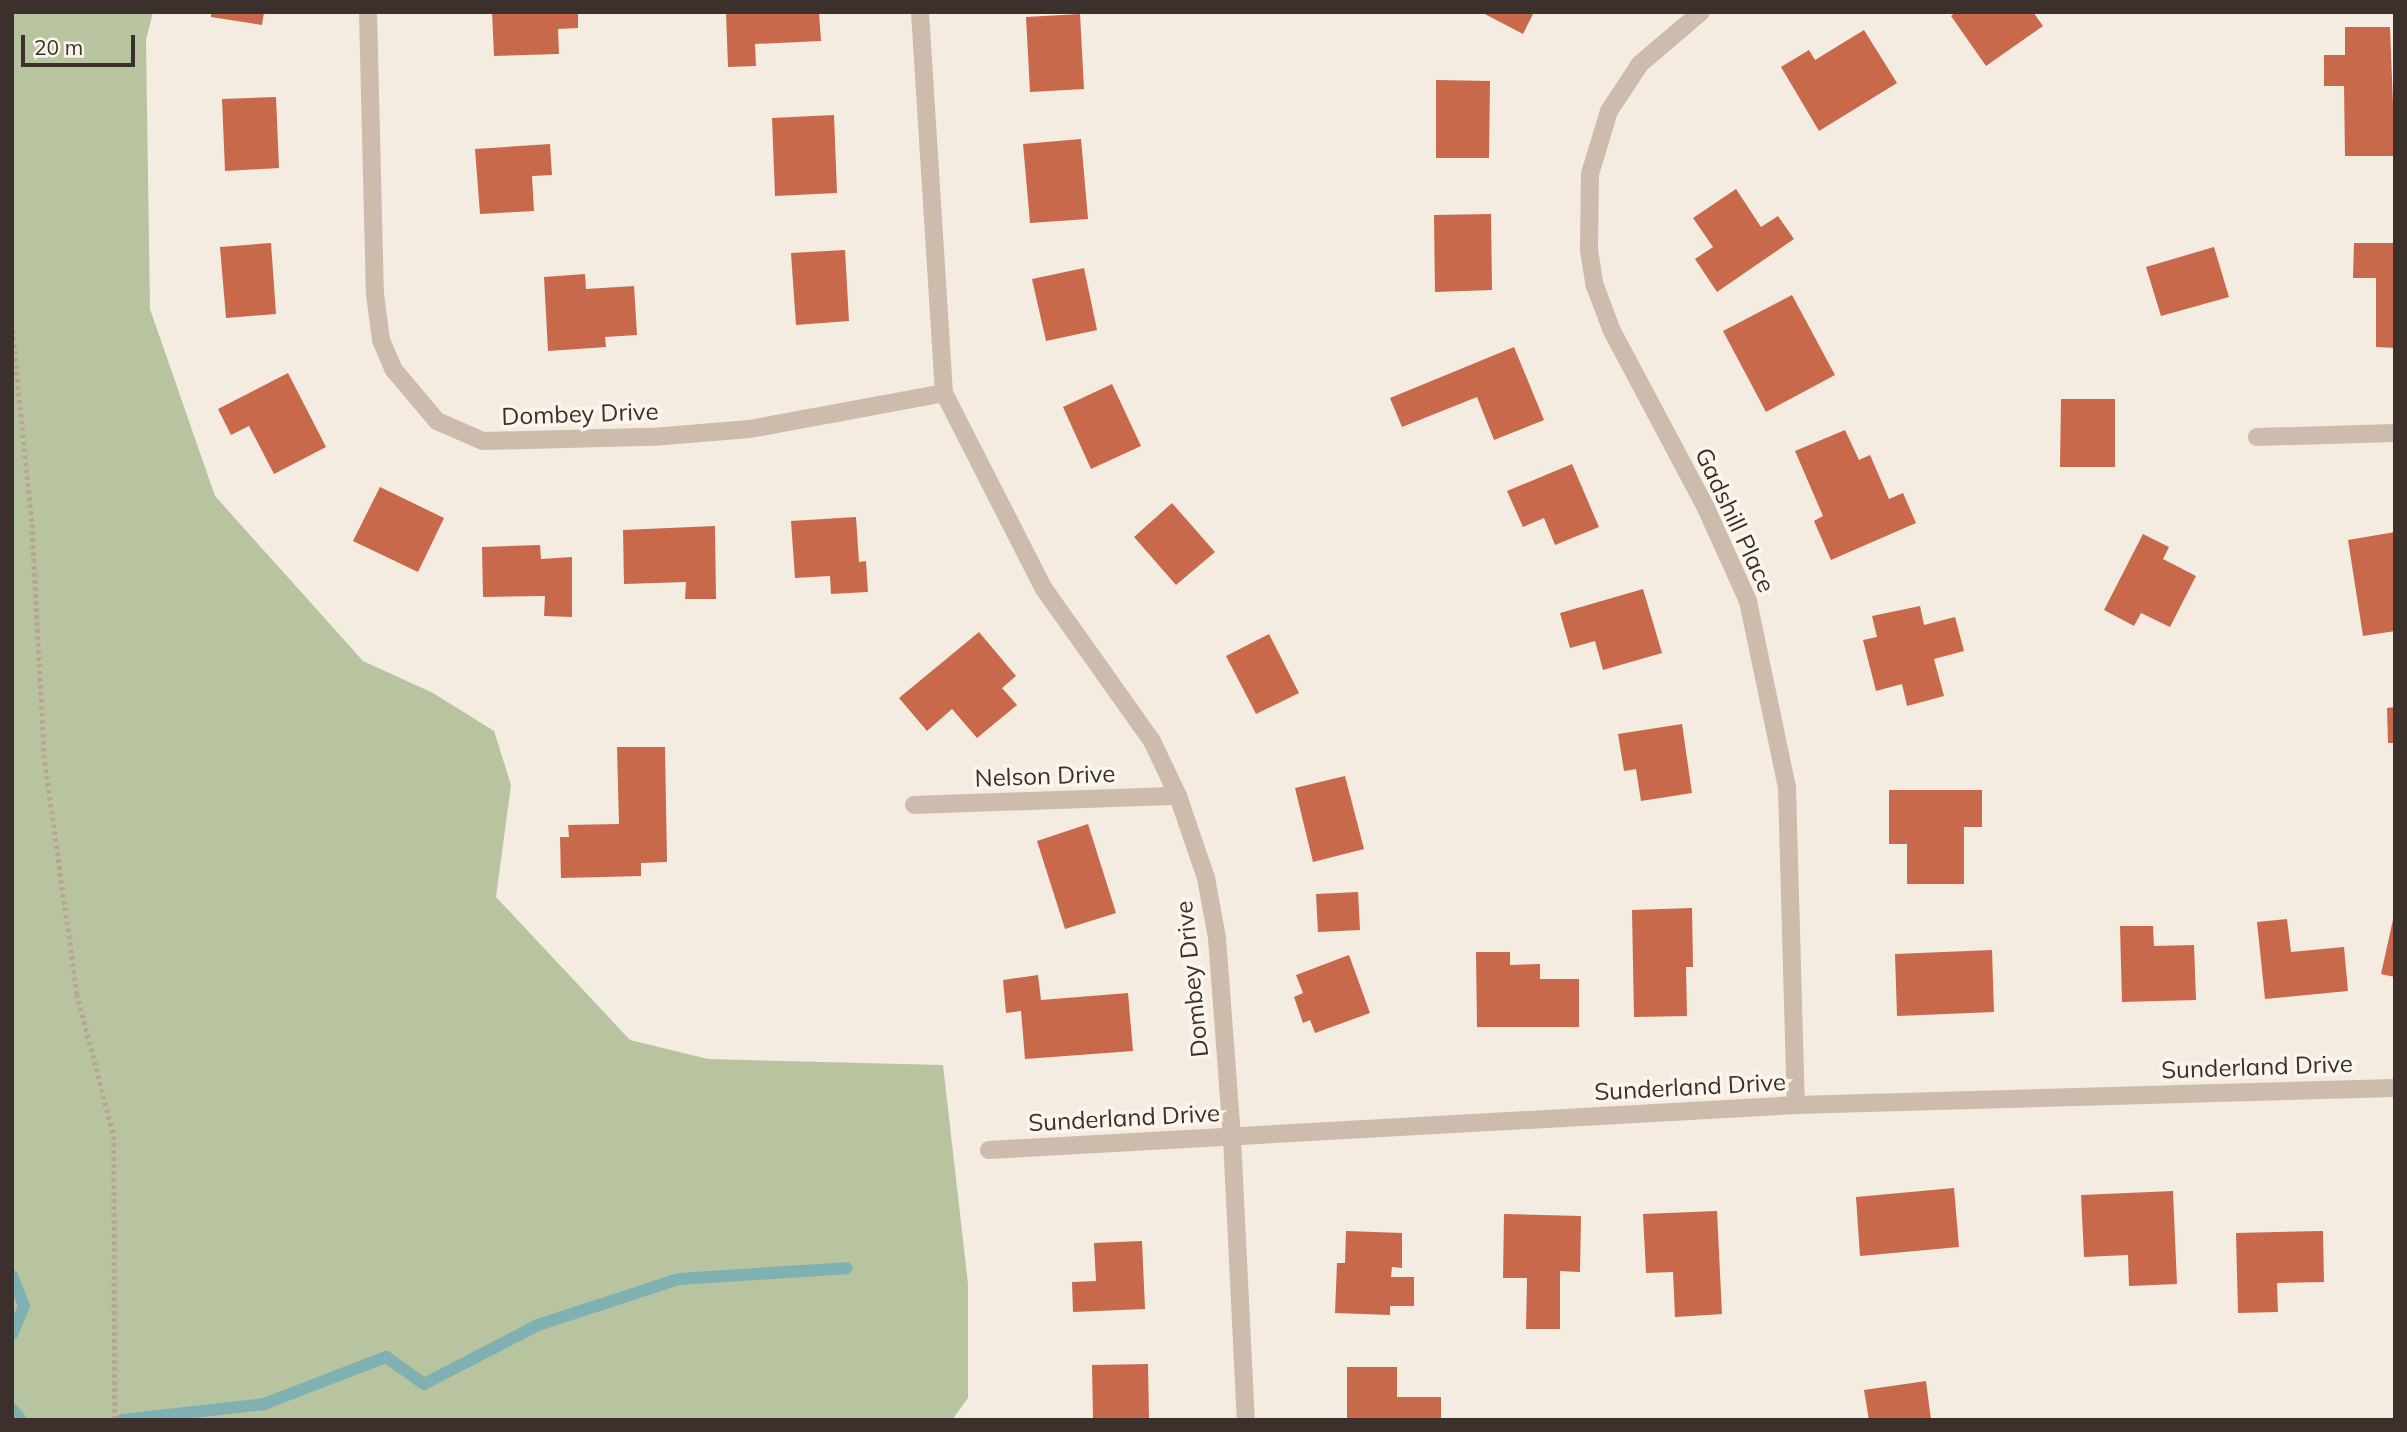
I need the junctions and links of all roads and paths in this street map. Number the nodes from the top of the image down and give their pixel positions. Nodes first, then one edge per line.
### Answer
1 (368, 12) edge
2 (920, 12) edge
3 (1701, 12) edge
4 (12, 323) edge
5 (943, 393) junction
6 (2395, 433) edge
7 (2257, 438) dead end
8 (1178, 796) junction
9 (914, 805) dead end
10 (2395, 1088) edge
11 (1796, 1105) junction
12 (1232, 1138) junction
13 (989, 1150) dead end
14 (115, 1420) edge
15 (1246, 1420) edge

1 - 5 street, Dombey Drive
2 - 5 street, Dombey Drive
3 - 11 street, Gadshill Place
4 - 14 path
5 - 8 street, Dombey Drive
6 - 7 street
8 - 9 street, Nelson Drive
8 - 12 street, Dombey Drive
10 - 11 street, Sunderland Drive
11 - 12 street, Sunderland Drive
12 - 13 street, Sunderland Drive
12 - 15 street, Dombey Drive

